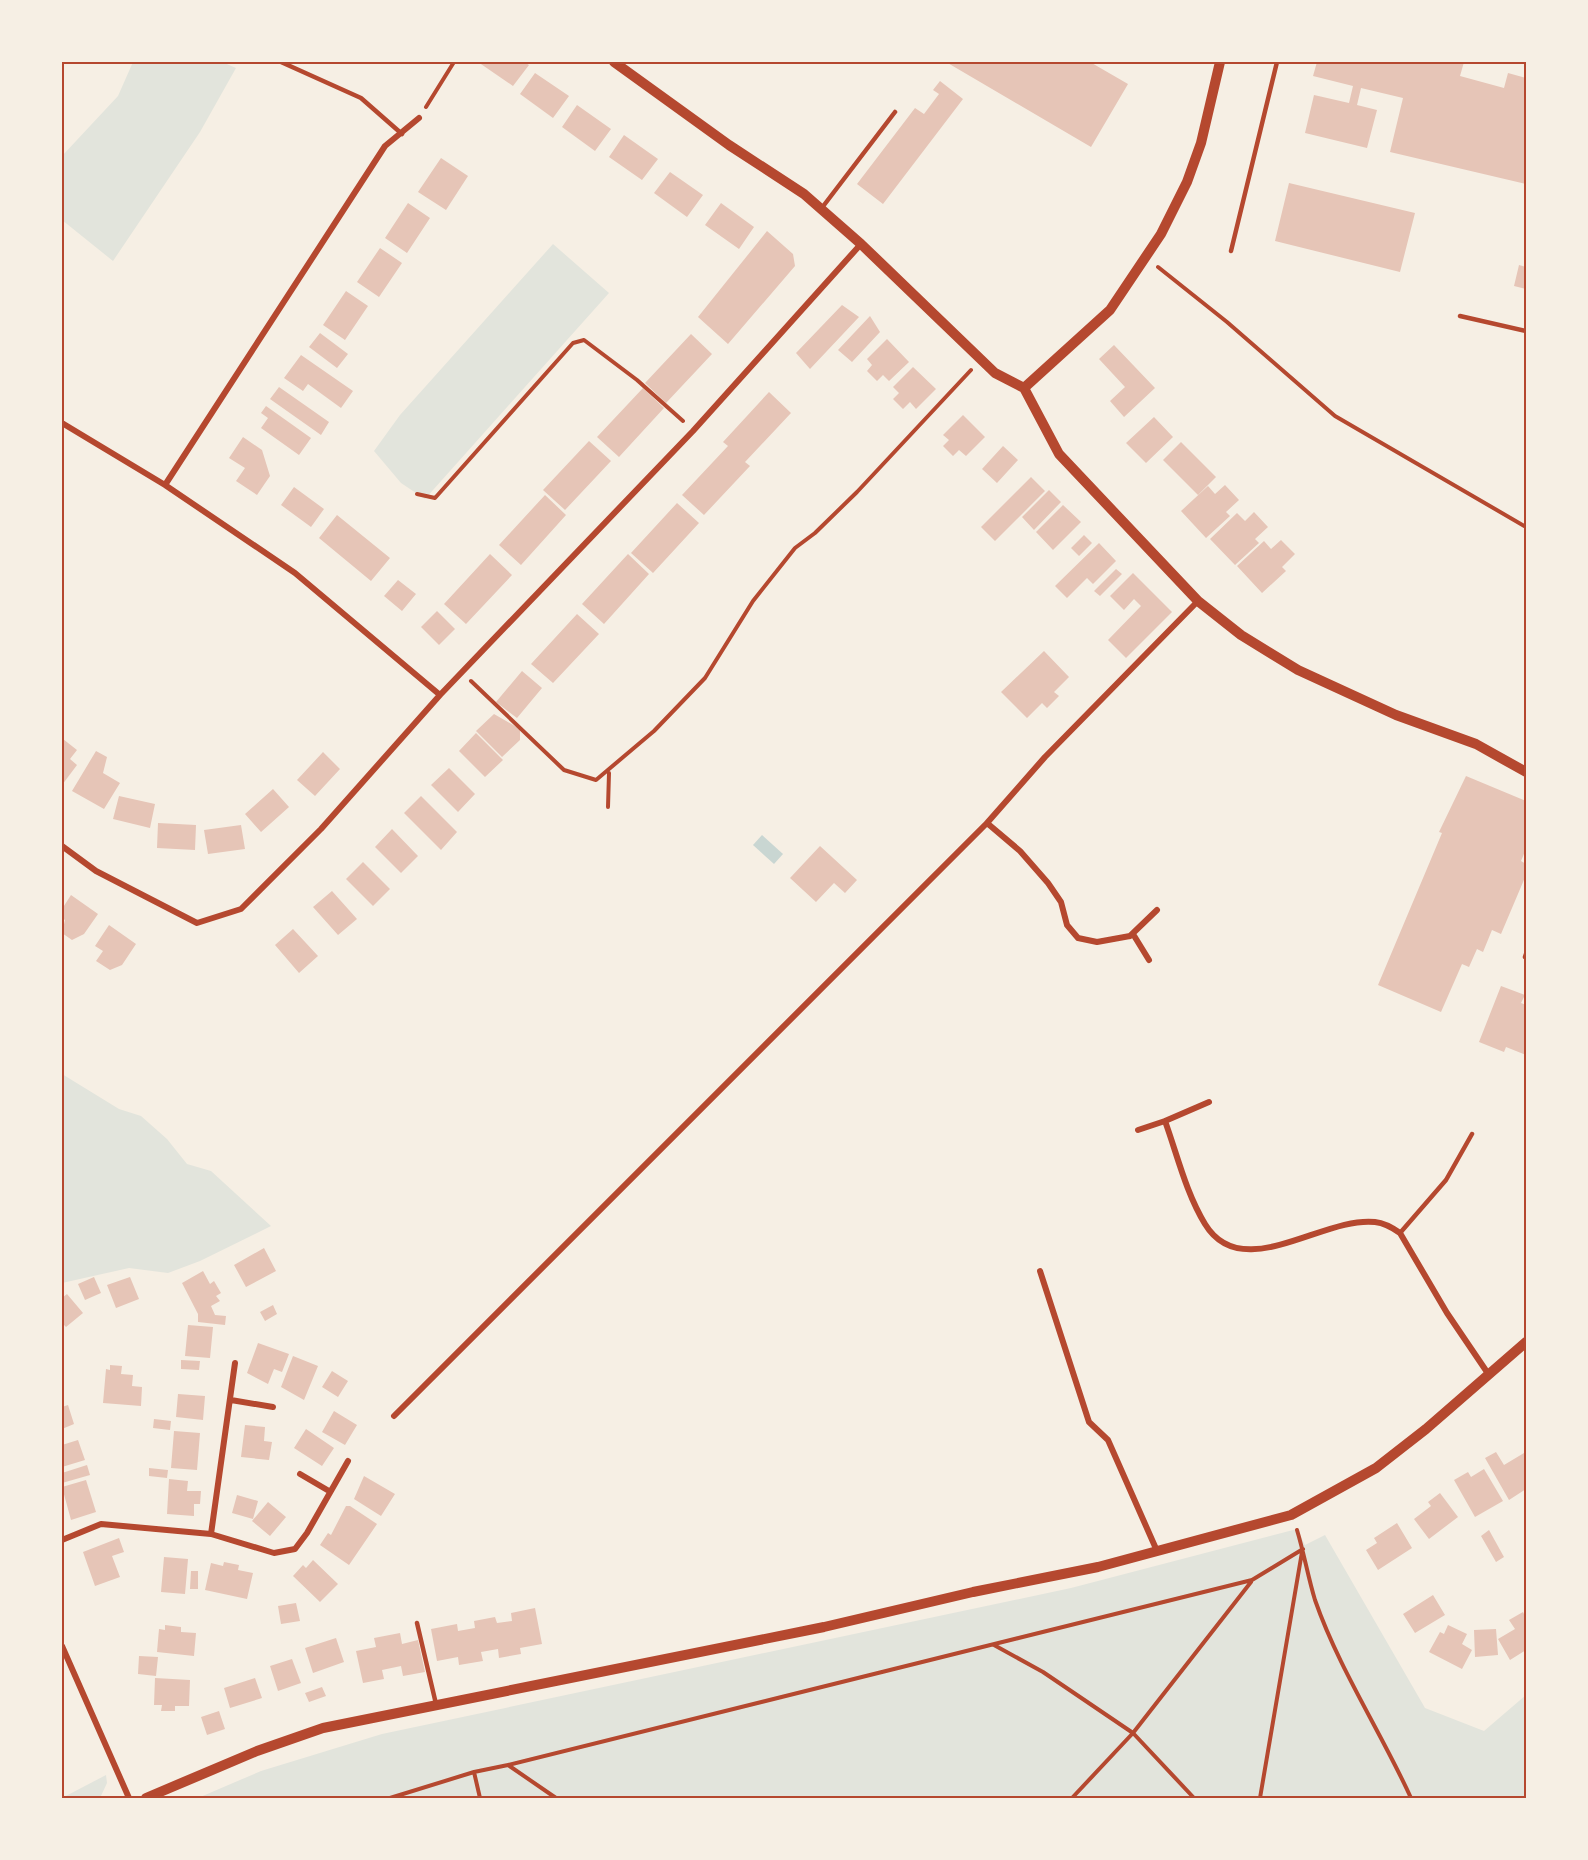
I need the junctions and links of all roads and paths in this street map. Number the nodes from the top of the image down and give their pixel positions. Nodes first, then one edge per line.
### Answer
1 (281, 62) edge
2 (454, 62) edge
3 (614, 62) edge
4 (1220, 62) edge
5 (1277, 62) edge
6 (895, 112) dead end
7 (419, 118) joint
8 (402, 134) junction
9 (821, 209) junction
10 (861, 244) junction
11 (1231, 251) dead end
12 (1145, 257) junction
13 (1460, 316) dead end
14 (1527, 331) edge
15 (981, 360) junction
16 (1024, 388) junction
17 (62, 423) edge
18 (693, 431) junction
19 (165, 485) junction
20 (417, 494) dead end
21 (1527, 527) edge
22 (1198, 601) junction
23 (464, 671) junction
24 (440, 695) junction
25 (609, 772) junction
26 (1527, 772) edge
27 (608, 807) dead end
28 (987, 823) junction
29 (62, 846) edge
30 (1157, 910) dead end
31 (1130, 936) junction
32 (1149, 960) dead end
33 (1209, 1102) dead end
34 (1165, 1120) junction
35 (1138, 1130) dead end
36 (1472, 1134) dead end
37 (1400, 1233) junction
38 (1040, 1271) dead end
39 (1527, 1342) edge
40 (236, 1363) dead end
41 (1490, 1376) junction
42 (231, 1400) junction
43 (273, 1407) dead end
44 (394, 1416) dead end
45 (348, 1461) dead end
46 (300, 1473) dead end
47 (329, 1491) junction
48 (1291, 1515) junction
49 (212, 1534) junction
50 (62, 1540) edge
51 (1303, 1549) junction
52 (1157, 1551) junction
53 (1252, 1580) junction
54 (417, 1623) dead end
55 (994, 1644) junction
56 (62, 1646) edge
57 (436, 1704) junction
58 (1133, 1733) junction
59 (508, 1765) junction
60 (474, 1772) junction
61 (129, 1798) edge
62 (146, 1798) edge
63 (390, 1798) edge
64 (480, 1798) edge
65 (556, 1798) edge
66 (1072, 1798) edge
67 (1194, 1798) edge
68 (1260, 1798) edge
69 (1411, 1798) edge

1 - 8 lane
2 - 7 path
3 - 9 street
4 - 12 street
5 - 11 lane
6 - 9 lane
7 - 8 street
8 - 19 street
9 - 10 street
10 - 15 street
10 - 18 street
12 - 16 street
12 - 21 path
13 - 14 lane
15 - 16 street
15 - 25 path
16 - 22 street
17 - 19 street
18 - 20 path
18 - 23 street
19 - 24 street
22 - 26 street
22 - 28 street
23 - 24 street
23 - 25 path
24 - 29 street
25 - 27 path
28 - 31 street
28 - 44 street
30 - 31 street
31 - 32 street
33 - 34 street
34 - 35 street
34 - 37 street
36 - 37 lane
37 - 41 street
38 - 52 street
39 - 41 street
40 - 42 street
41 - 48 street
42 - 43 street
42 - 49 street
45 - 47 street
46 - 47 street
47 - 49 street
48 - 51 path
48 - 52 street
49 - 50 street
51 - 53 path
51 - 68 path
51 - 69 path
52 - 57 street
53 - 55 path
53 - 58 path
54 - 57 lane
55 - 58 path
55 - 59 path
56 - 61 street
57 - 62 street
58 - 66 path
58 - 67 path
59 - 60 path
59 - 65 path
60 - 63 path
60 - 64 path

